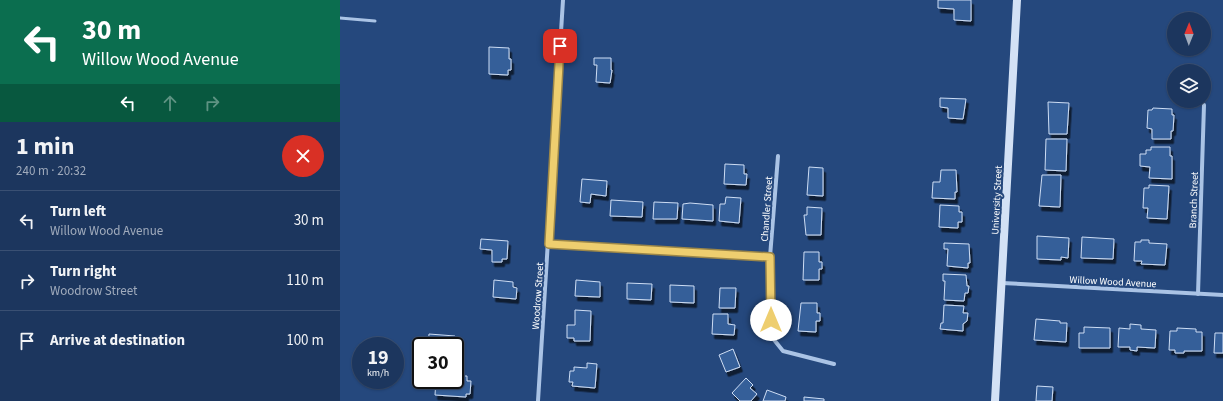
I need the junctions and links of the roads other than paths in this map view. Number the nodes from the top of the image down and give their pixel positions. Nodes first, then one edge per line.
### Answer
1 (563, 0) edge
2 (1017, 0) edge
3 (340, 18) edge
4 (375, 21) dead end
5 (1204, 108) edge
6 (778, 156) dead end
7 (549, 244) junction
8 (770, 257) junction
9 (1001, 283) junction
10 (1198, 294) junction
11 (1223, 295) edge
12 (834, 364) dead end
13 (538, 401) edge
14 (995, 401) edge

1 - 7 street, Woodrow Street
2 - 9 street, University Street
3 - 4 lane
5 - 10 street, Branch Street
6 - 8 street, Chandler Street
7 - 8 street
7 - 13 street, Woodrow Street
8 - 12 street, Chandler Street
9 - 10 street, Willow Wood Avenue
9 - 14 street, University Street
10 - 11 street, Willow Wood Avenue

